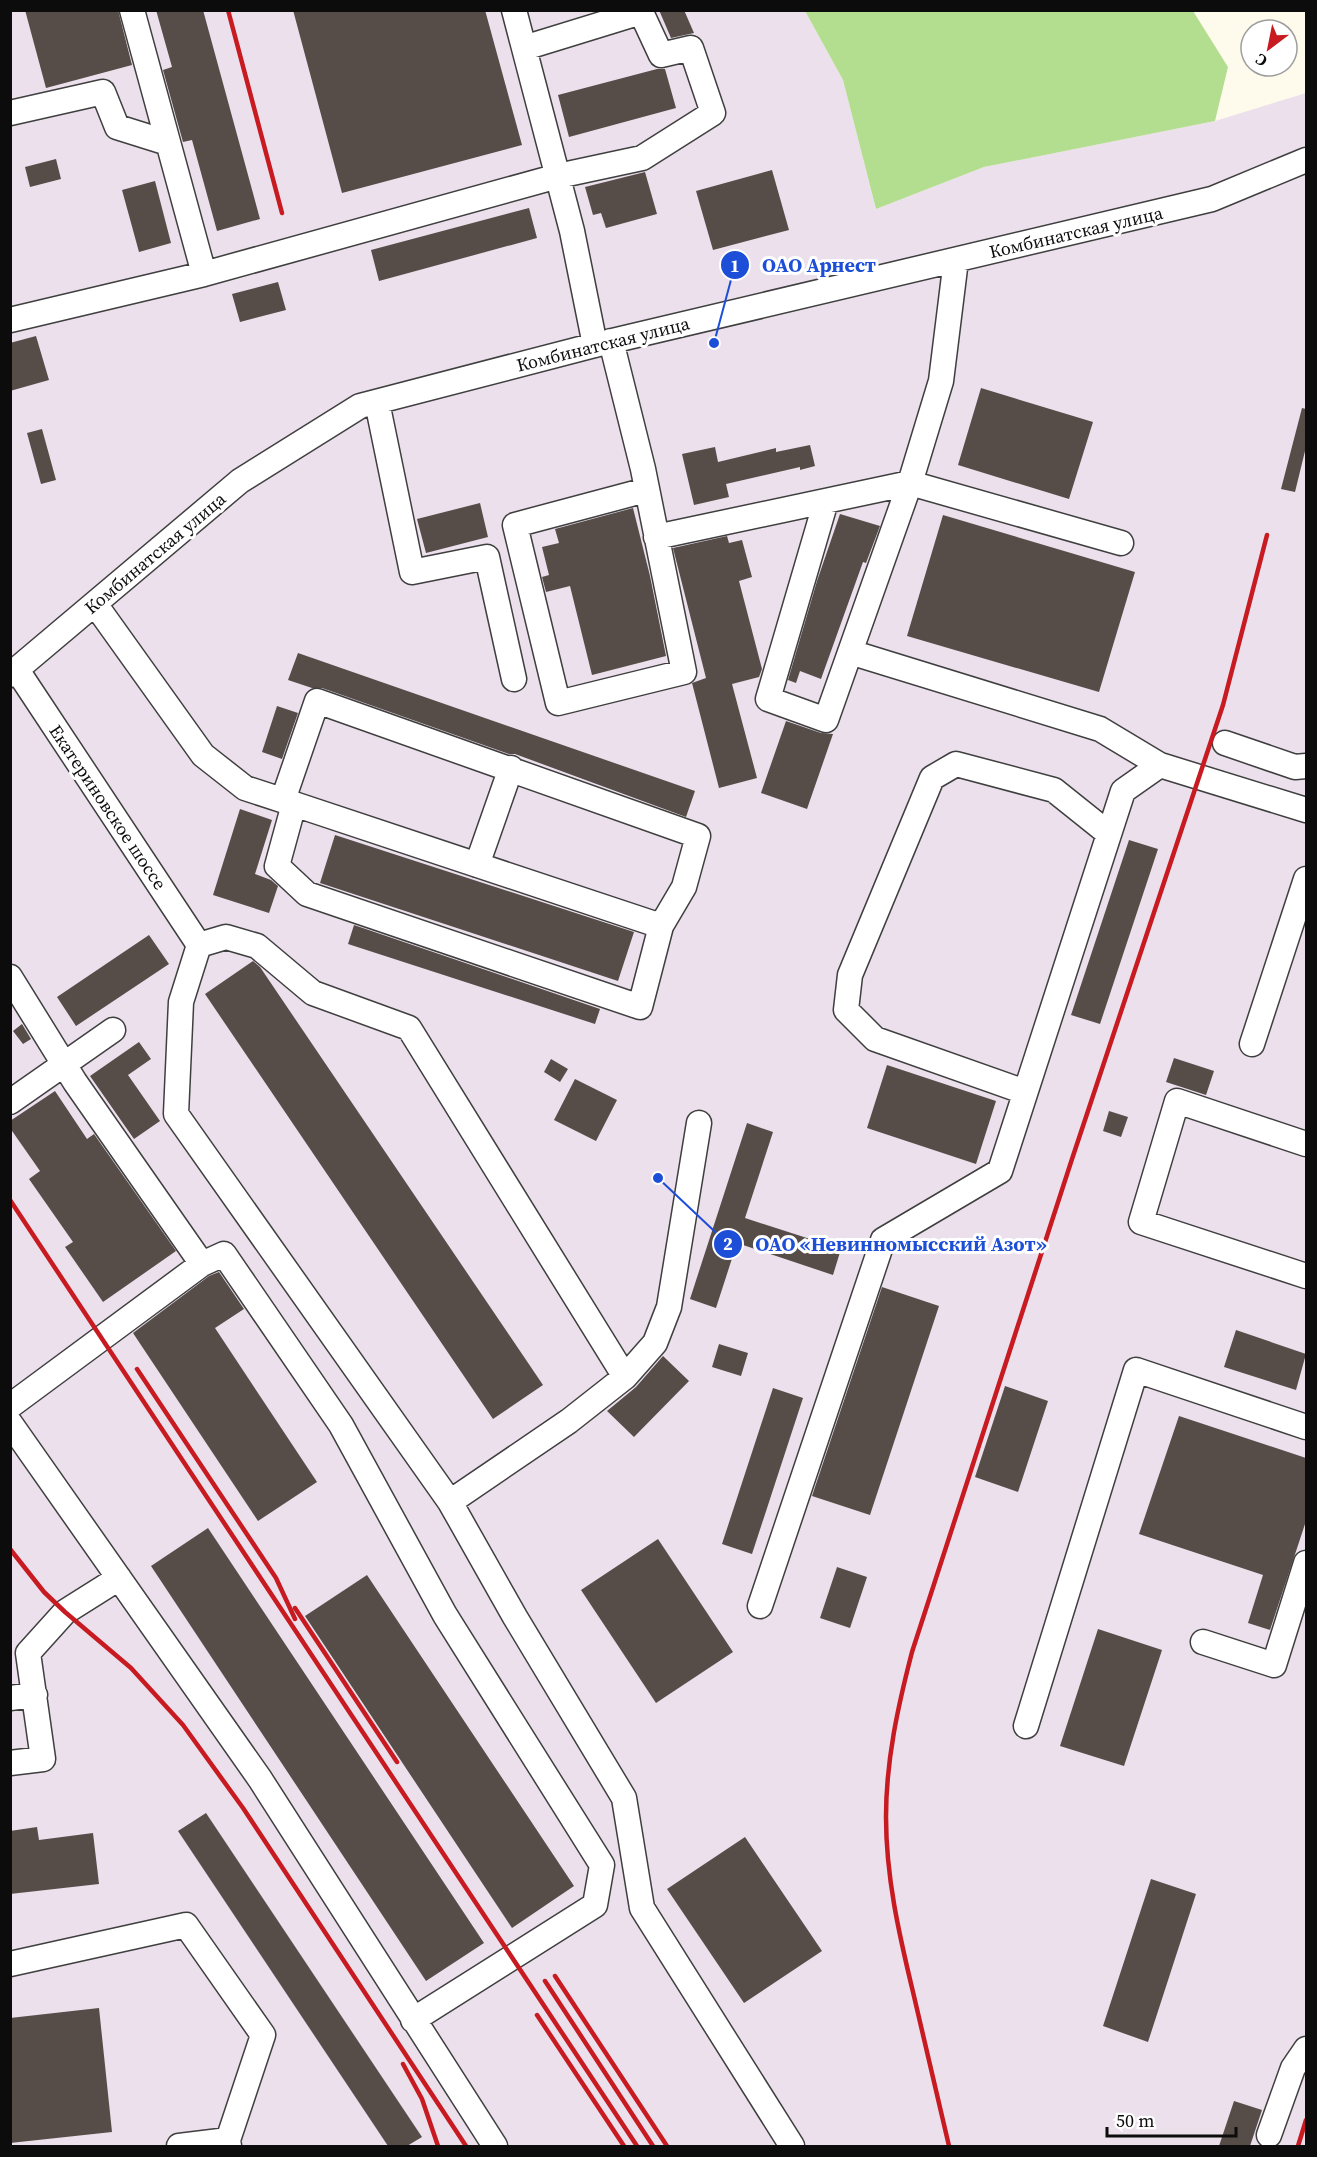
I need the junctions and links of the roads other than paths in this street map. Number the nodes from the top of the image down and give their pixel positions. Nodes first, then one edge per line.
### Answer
1 (132, 10) edge
2 (514, 10) edge
3 (620, 14) edge
4 (524, 48) junction
5 (10, 113) edge
6 (168, 143) junction
7 (1306, 160) edge
8 (558, 176) junction
9 (956, 260) junction
10 (204, 274) junction
11 (10, 320) edge
12 (603, 343) junction
13 (377, 402) junction
14 (910, 483) junction
15 (646, 490) junction
16 (826, 501) junction
17 (656, 537) junction
18 (1121, 543) dead end
19 (95, 604) junction
20 (850, 652) junction
21 (14, 672) edge
22 (514, 679) dead end
23 (1225, 743) dead end
24 (1160, 765) junction
25 (1306, 766) edge
26 (511, 768) junction
27 (288, 802) junction
28 (1306, 810) edge
29 (1108, 834) junction
30 (477, 865) junction
31 (1306, 879) edge
32 (662, 926) junction
33 (199, 945) junction
34 (10, 976) edge
35 (113, 1030) dead end
36 (1252, 1044) dead end
37 (63, 1064) junction
38 (1025, 1092) junction
39 (10, 1102) edge
40 (699, 1123) dead end
41 (1306, 1144) edge
42 (202, 1264) junction
43 (1306, 1276) edge
44 (626, 1377) junction
45 (10, 1406) edge
46 (10, 1423) edge
47 (1306, 1427) edge
48 (450, 1502) junction
49 (1306, 1563) edge
50 (119, 1578) junction
51 (760, 1606) dead end
52 (1203, 1642) dead end
53 (19, 1648) edge
54 (35, 1695) junction
55 (10, 1698) edge
56 (1026, 1726) dead end
57 (10, 1763) edge
58 (10, 1964) edge
59 (413, 2020) junction
60 (1306, 2049) edge
61 (1269, 2135) dead end
62 (229, 2143) edge
63 (179, 2146) edge
64 (495, 2146) edge
65 (792, 2146) edge

1 - 6 street
2 - 4 street
3 - 4 street
3 - 8 street
4 - 8 street
5 - 6 street
6 - 10 street
7 - 9 street, Комбинатская улица
8 - 10 street
8 - 12 street
9 - 12 street, Комбинатская улица
9 - 14 street
10 - 11 street
12 - 13 street, Комбинатская улица
12 - 15 street
13 - 19 street, Комбинатская улица
13 - 22 street
14 - 16 street
14 - 18 street
14 - 20 street
15 - 17 street
15 - 17 street
16 - 17 street
16 - 20 street
19 - 21 street, Комбинатская улица
19 - 27 street
20 - 24 street
21 - 33 street, Екатериновское шоссе
23 - 25 street
24 - 28 street
24 - 29 street
26 - 27 street
26 - 30 street
26 - 32 street
27 - 30 street
27 - 32 street
29 - 38 street
29 - 38 street
30 - 32 street
31 - 36 street
33 - 44 street
33 - 48 street
34 - 37 street
35 - 37 street
37 - 39 street
37 - 42 street
38 - 51 street
40 - 44 street
41 - 43 street
42 - 45 street
42 - 59 street
44 - 48 street
46 - 50 street
47 - 56 street
48 - 65 street
49 - 52 street
50 - 53 street
50 - 59 street
53 - 54 street
54 - 55 street
54 - 57 street
58 - 62 street
59 - 64 street
60 - 61 street
62 - 63 street

